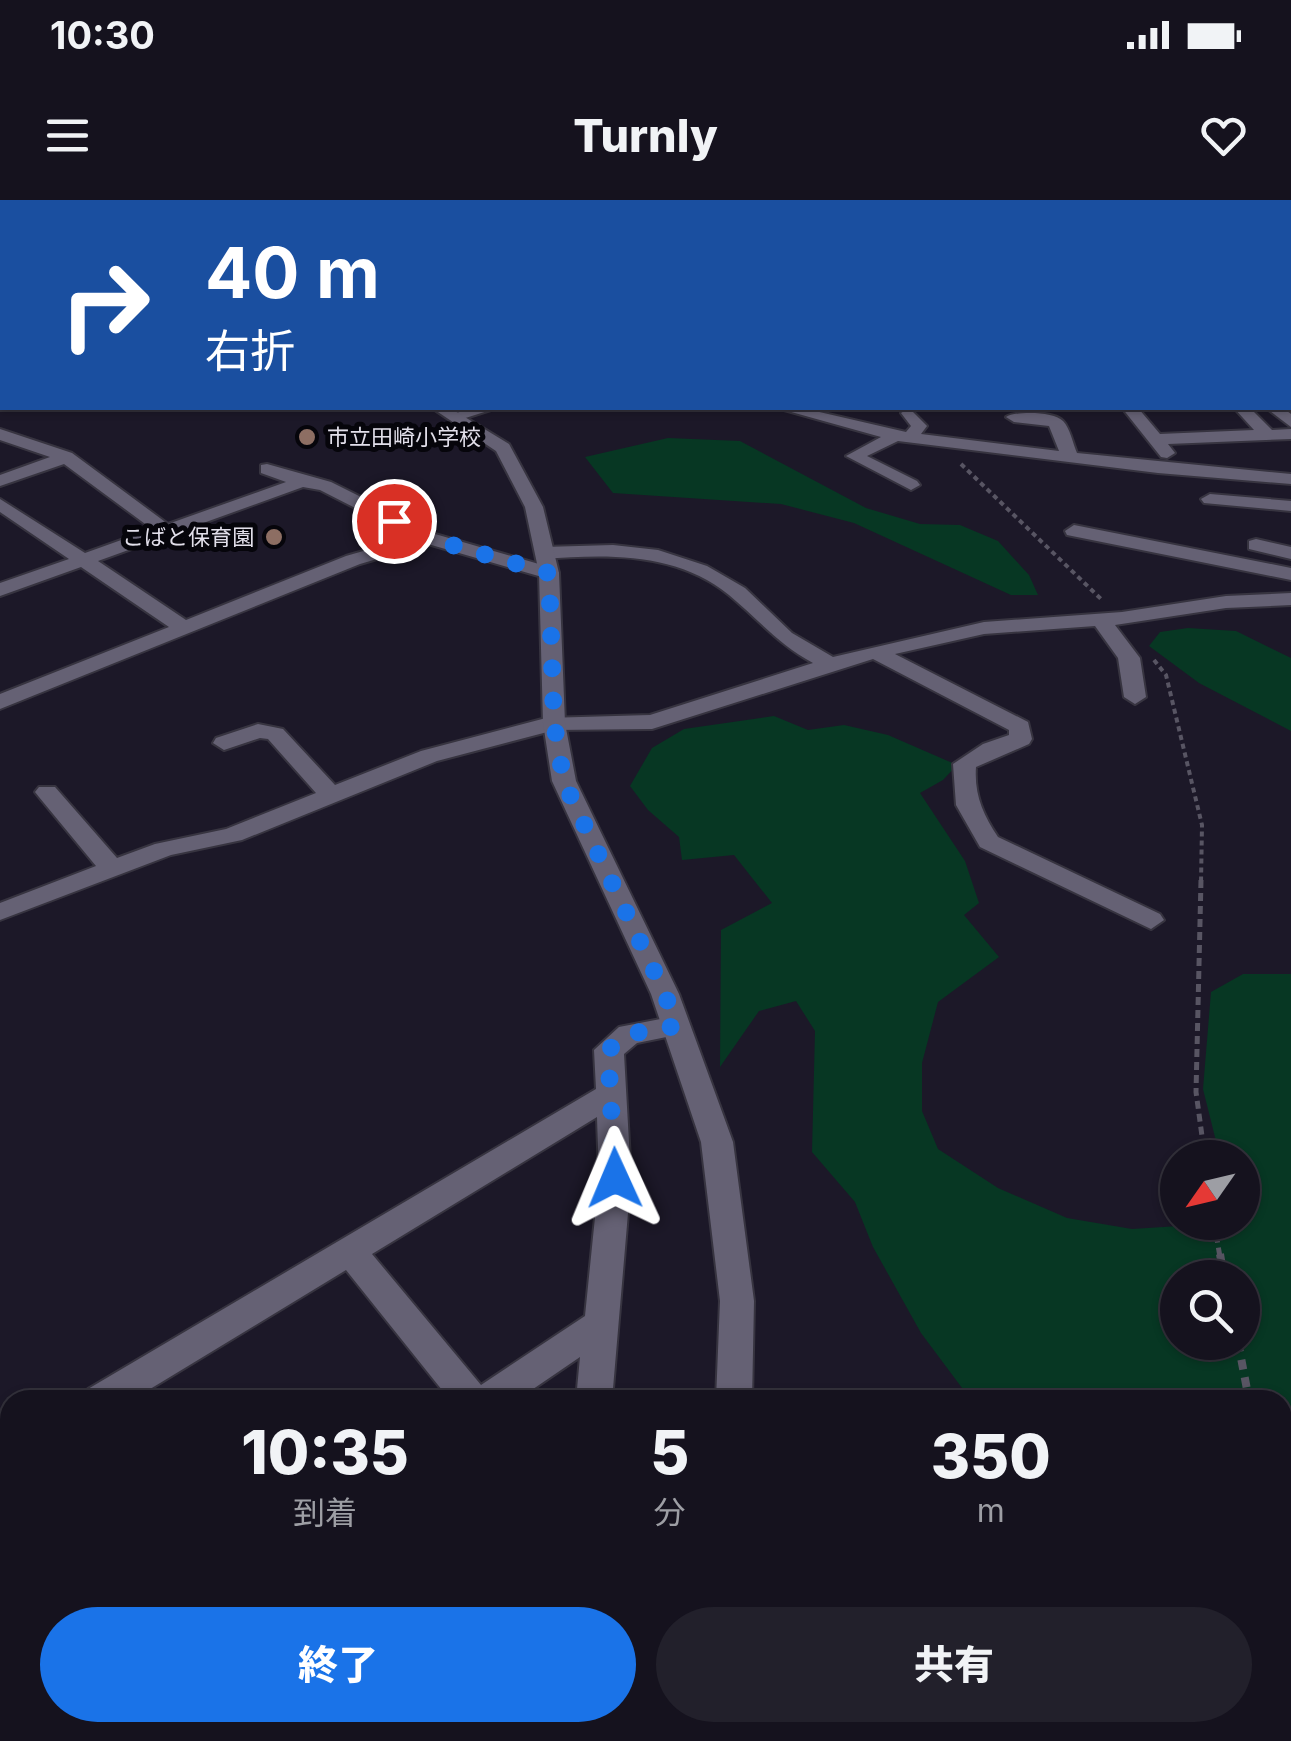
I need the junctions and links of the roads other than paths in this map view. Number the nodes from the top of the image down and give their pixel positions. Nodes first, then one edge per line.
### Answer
1 (792, 410) edge
2 (1132, 410) edge
3 (1244, 410) edge
4 (448, 412) edge
5 (909, 412) dead end
6 (1014, 417) dead end
7 (0, 434) edge
8 (1291, 434) edge
9 (1268, 435) junction
10 (902, 437) junction
11 (1156, 438) junction
12 (1070, 456) junction
13 (66, 457) junction
14 (267, 468) dead end
15 (1180, 470) junction
16 (1208, 472) junction
17 (1291, 478) edge
18 (0, 482) edge
19 (302, 482) junction
20 (911, 485) dead end
21 (0, 504) edge
22 (1291, 506) edge
23 (165, 530) junction
24 (1074, 531) dead end
25 (428, 538) junction
26 (1256, 546) dead end
27 (1291, 553) edge
28 (83, 560) junction
29 (547, 563) junction
30 (1291, 574) edge
31 (0, 590) edge
32 (1291, 599) edge
33 (1112, 619) junction
34 (184, 628) junction
35 (875, 652) junction
36 (831, 664) junction
37 (1135, 697) dead end
38 (0, 702) edge
39 (554, 723) junction
40 (224, 744) dead end
41 (47, 792) dead end
42 (330, 795) junction
43 (111, 867) junction
44 (0, 912) edge
45 (1151, 920) dead end
46 (676, 1026) junction
47 (613, 1093) junction
48 (349, 1250) junction
49 (602, 1324) junction
50 (118, 1390) edge
51 (464, 1390) edge
52 (503, 1390) edge
53 (595, 1390) edge
54 (734, 1390) edge

1 - 10 street
2 - 11 street
3 - 9 street
4 - 29 street
5 - 10 street
6 - 12 street
7 - 13 street
8 - 9 street
9 - 11 street
10 - 12 street
10 - 20 street
11 - 15 street
12 - 15 street
13 - 18 street
13 - 23 street
14 - 19 street
15 - 16 street
16 - 17 street
16 - 22 street
19 - 23 street
19 - 25 street
21 - 28 street
23 - 28 street
24 - 30 street
25 - 29 street
25 - 34 street
26 - 27 street
28 - 31 street
28 - 34 street
29 - 36 street
29 - 39 street
32 - 33 street
33 - 35 street
33 - 37 street
34 - 38 street
35 - 36 street
35 - 45 street
36 - 39 street
39 - 42 street
39 - 46 street
40 - 42 street
41 - 43 street
42 - 43 street
43 - 44 street
46 - 47 street
46 - 54 street
47 - 48 street
47 - 49 street
48 - 50 street
48 - 51 street
49 - 52 street
49 - 53 street

